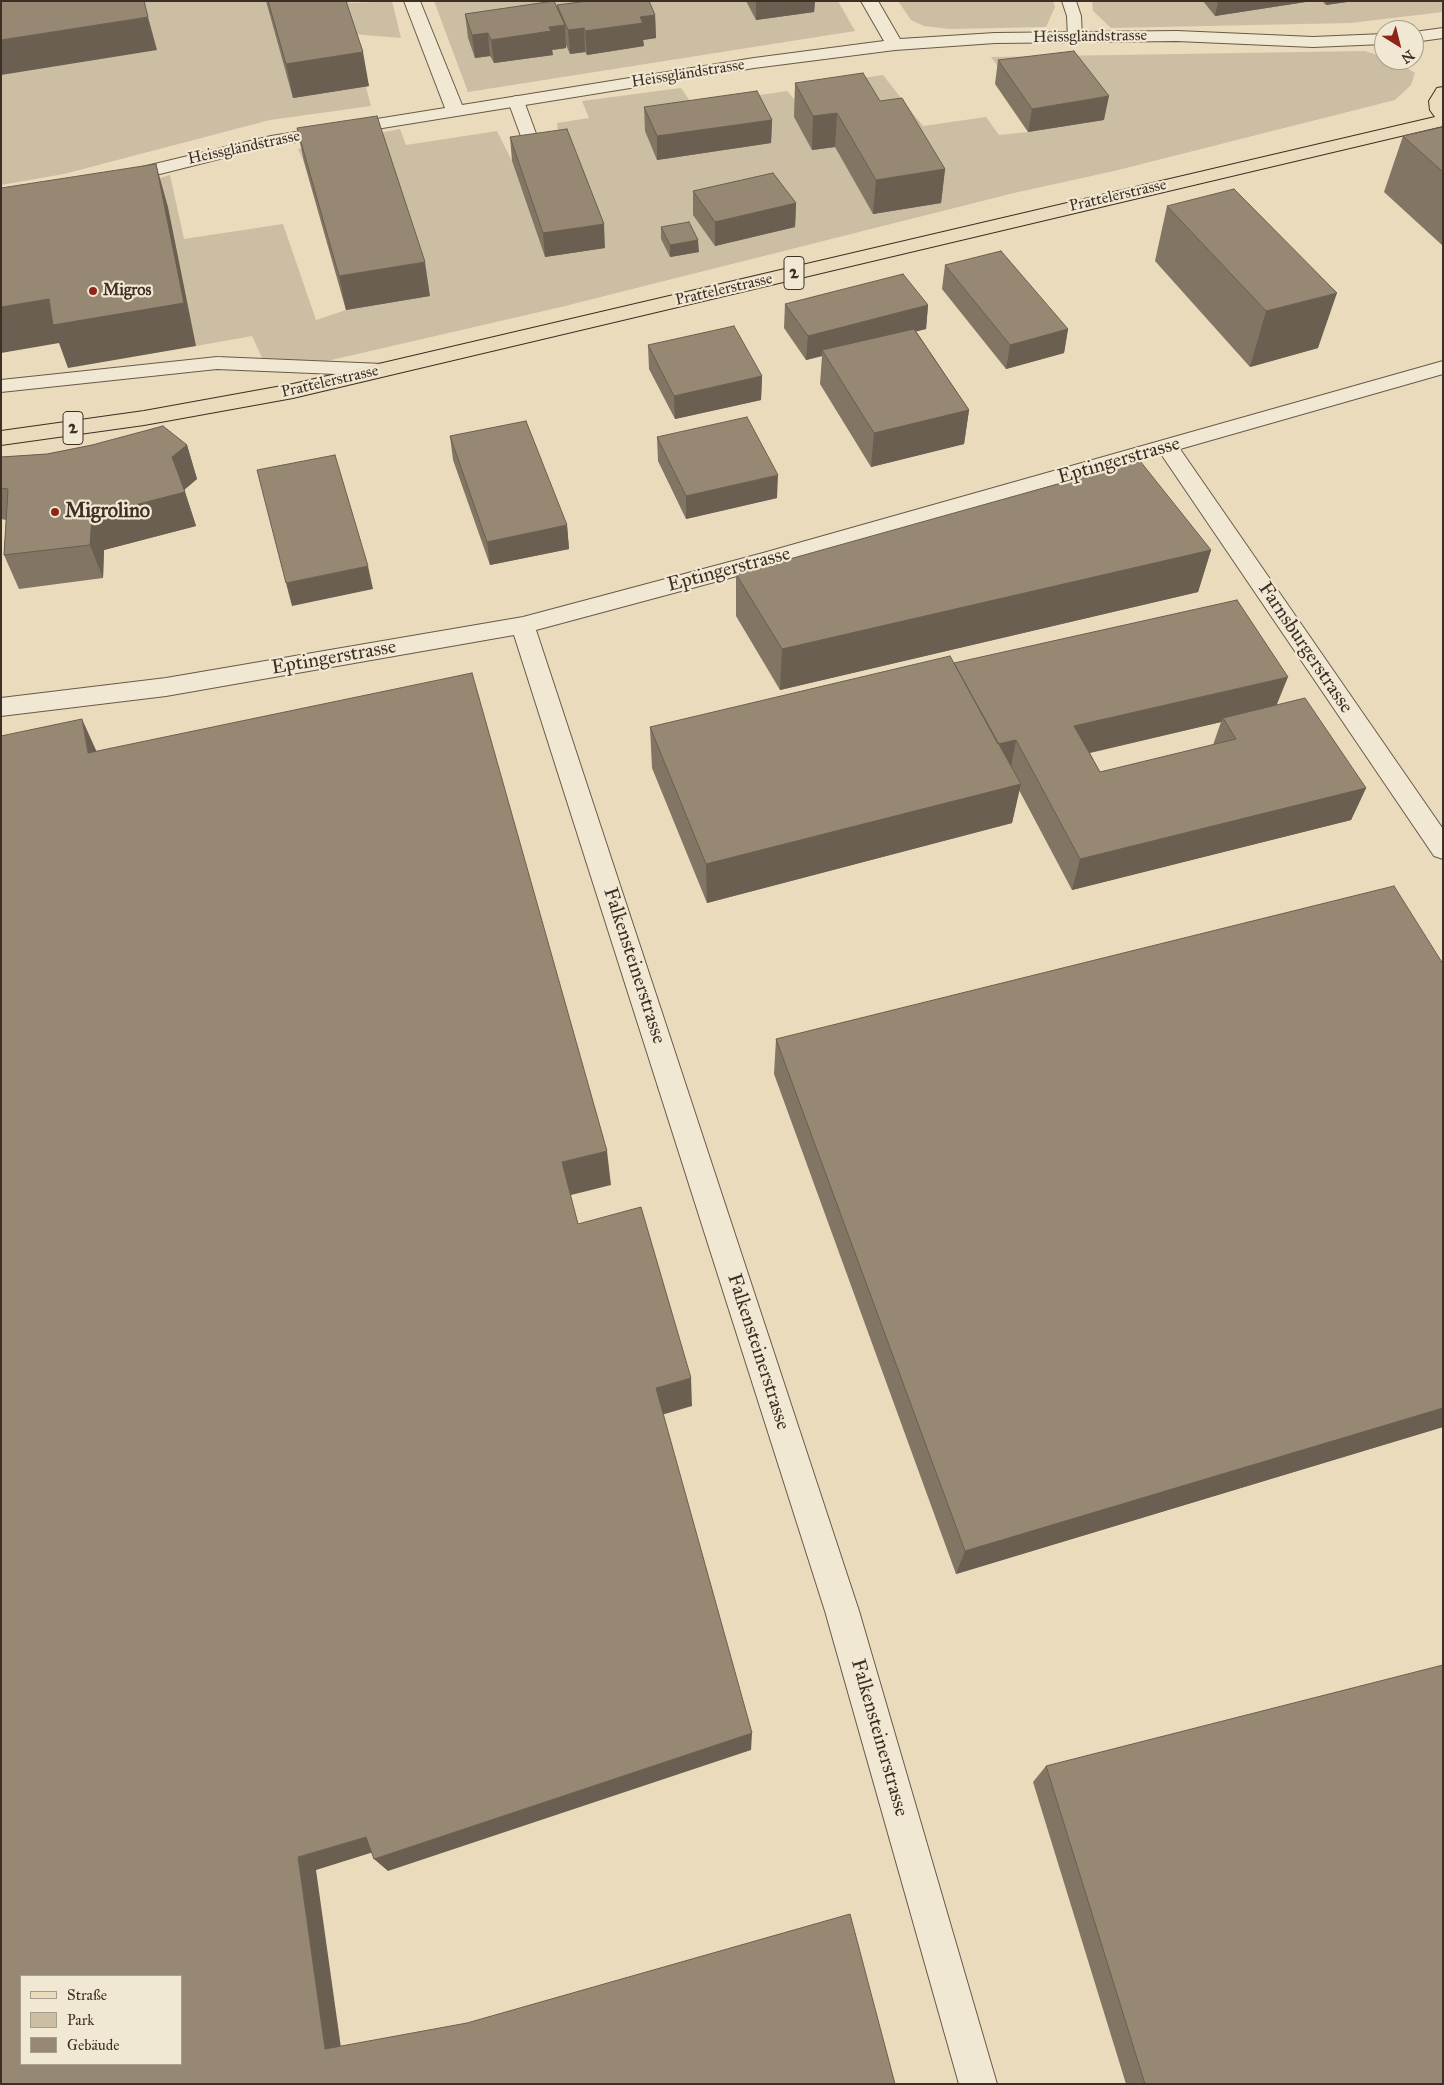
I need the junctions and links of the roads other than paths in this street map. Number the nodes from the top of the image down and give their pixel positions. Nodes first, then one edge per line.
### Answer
1 (412, 1) edge
2 (869, 1) edge
3 (1069, 1) edge
4 (1429, 35) edge
5 (1075, 38) junction
6 (1374, 39) edge
7 (896, 45) junction
8 (1443, 48) edge
9 (1443, 92) edge
10 (516, 101) junction
11 (455, 111) junction
12 (1443, 115) edge
13 (1443, 121) edge
14 (534, 150) edge
15 (105, 182) edge
16 (1443, 367) edge
17 (384, 370) junction
18 (1, 386) edge
19 (144, 418) junction
20 (1, 429) edge
21 (1, 438) edge
22 (1, 447) edge
23 (1167, 447) junction
24 (523, 624) junction
25 (1, 707) edge
26 (1443, 849) edge
27 (978, 2084) edge

1 - 11 street
2 - 7 street
3 - 5 lane
4 - 8 street
5 - 6 street, Heissgländstrasse
5 - 7 street, Heissgländstrasse
7 - 10 street, Heissgländstrasse
9 - 12 main road
10 - 11 street, Heissgländstrasse
10 - 14 lane
11 - 15 street, Heissgländstrasse
13 - 17 main road, Prattelerstrasse / 2
16 - 23 street, Eptingerstrasse
17 - 18 lane
17 - 19 main road, Prattelerstrasse / 2
19 - 20 main road
19 - 21 main road, Prattelerstrasse / 2
19 - 22 main road
23 - 24 street, Eptingerstrasse
23 - 26 street, Farnsburgerstrasse
24 - 25 street, Eptingerstrasse
24 - 27 street, Falkensteinerstrasse

